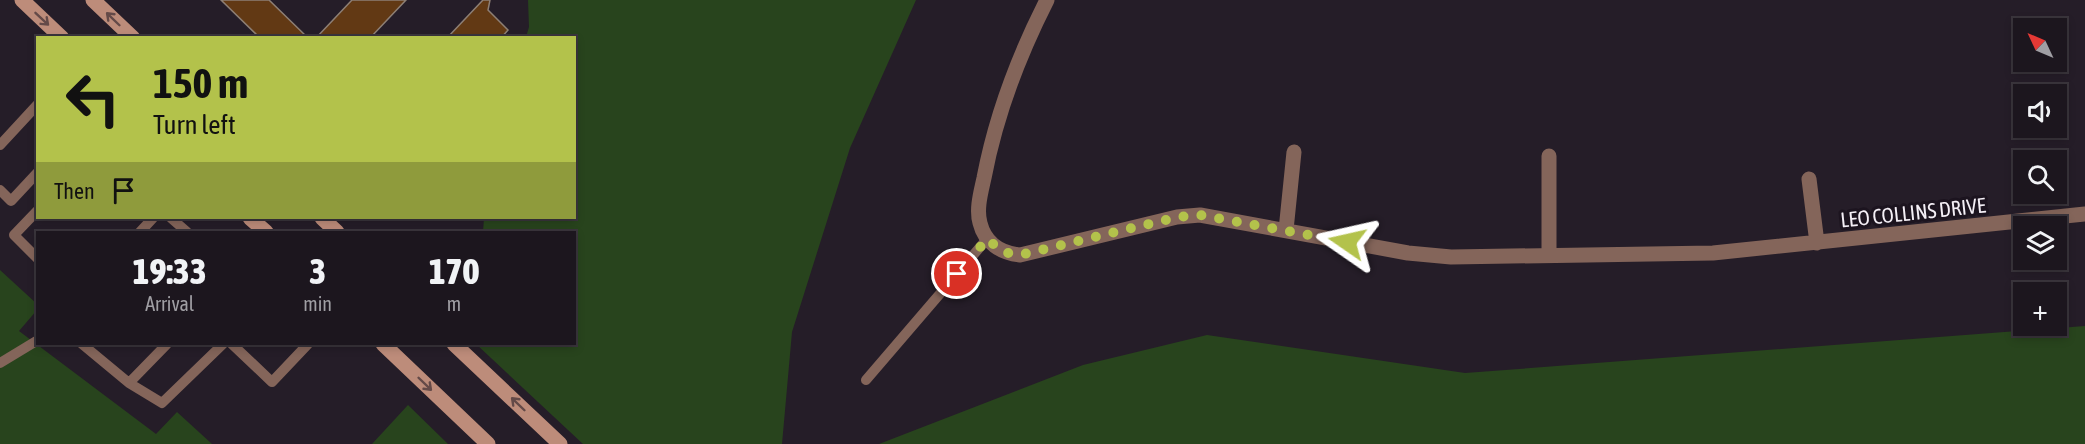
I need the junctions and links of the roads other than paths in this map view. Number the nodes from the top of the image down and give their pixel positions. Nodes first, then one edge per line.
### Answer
1 (22, 0) edge
2 (93, 0) edge
3 (1047, 0) edge
4 (60, 36) edge
5 (131, 36) edge
6 (36, 106) edge
7 (0, 145) edge
8 (1294, 152) dead end
9 (1549, 156) dead end
10 (36, 174) edge
11 (1809, 179) dead end
12 (0, 190) edge
13 (36, 212) edge
14 (2085, 214) edge
15 (152, 219) edge
16 (172, 219) edge
17 (251, 219) edge
18 (323, 219) edge
19 (1286, 230) junction
20 (141, 231) edge
21 (186, 231) edge
22 (265, 231) edge
23 (336, 231) edge
24 (987, 239) junction
25 (1817, 243) junction
26 (1550, 255) junction
27 (36, 257) edge
28 (36, 341) edge
29 (83, 345) edge
30 (166, 345) edge
31 (222, 345) edge
32 (233, 345) edge
33 (305, 345) edge
34 (384, 345) edge
35 (455, 345) edge
36 (0, 363) edge
37 (866, 380) dead end
38 (129, 383) junction
39 (488, 444) edge
40 (560, 444) edge

1 -> 4 main road
5 -> 2 main road
3 - 24 street
6 - 7 lane
8 - 19 street
9 - 26 street
10 - 12 lane
11 - 25 street, LEO COLLINS DRIVE
13 - 27 lane
14 - 25 street, LEO COLLINS DRIVE
15 - 20 lane
16 - 21 lane
17 - 22 main road
18 - 23 main road
19 - 24 street, LEO COLLINS DRIVE
19 - 26 street, LEO COLLINS DRIVE
24 - 37 lane
25 - 26 street, LEO COLLINS DRIVE
28 - 36 lane
29 - 38 lane
30 - 38 lane
31 - 38 lane
32 - 33 lane
34 -> 39 main road
40 -> 35 main road

